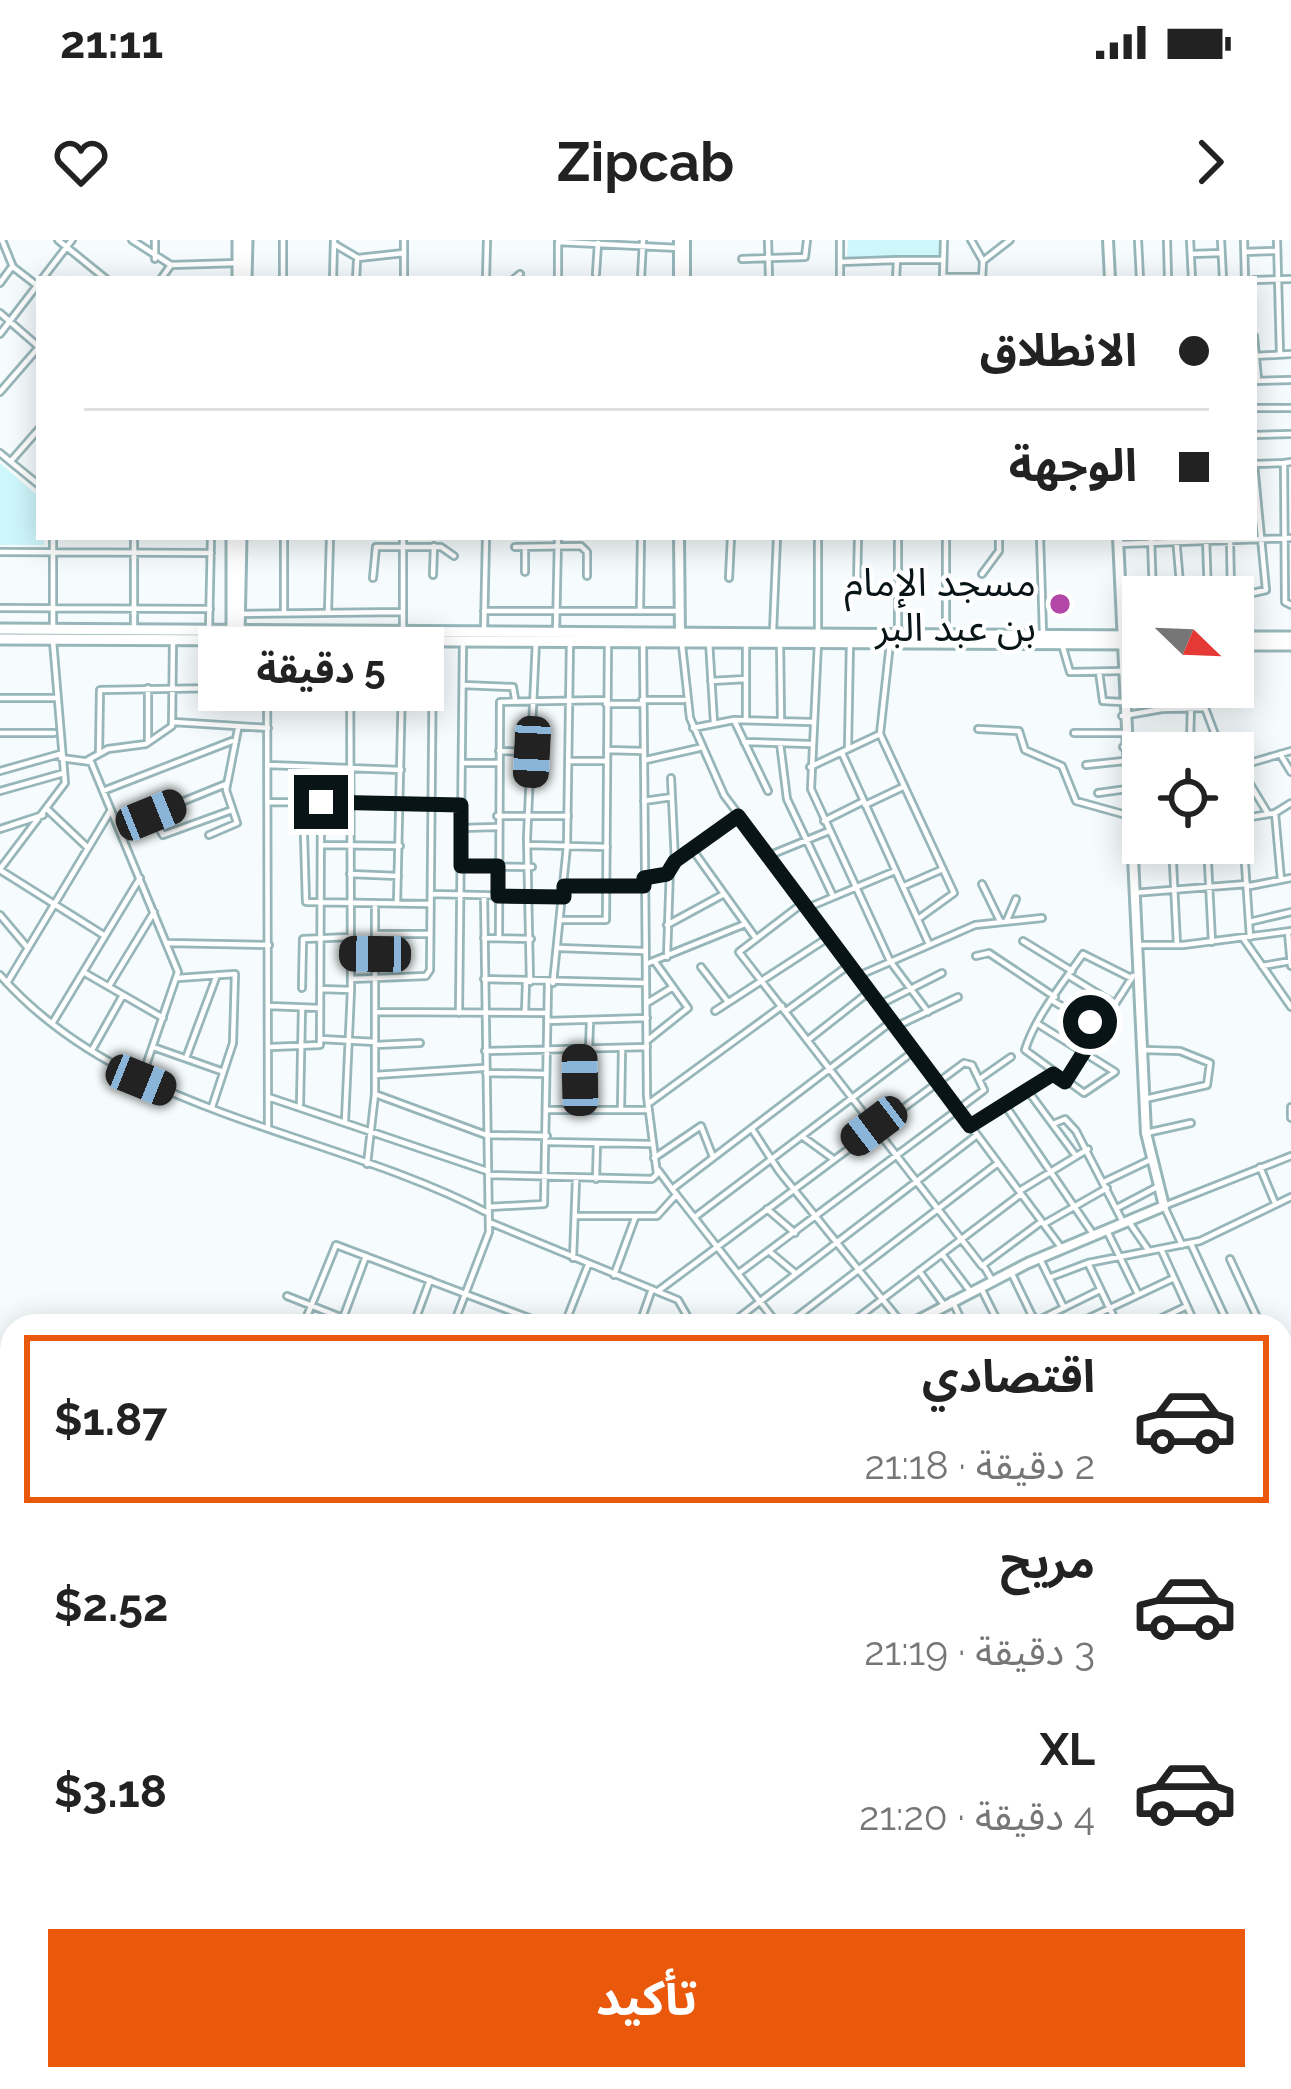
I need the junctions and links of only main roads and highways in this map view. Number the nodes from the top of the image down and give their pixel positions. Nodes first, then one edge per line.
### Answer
1 (243, 240) edge
2 (241, 276) edge
3 (242, 276) edge
4 (237, 540) edge
5 (230, 628) junction
6 (0, 629) edge
7 (53, 634) junction
8 (403, 635) junction
9 (484, 636) junction
10 (777, 637) junction
11 (818, 637) junction
12 (682, 638) junction
13 (0, 639) edge
14 (1122, 639) joint
15 (1254, 641) edge
16 (1291, 641) edge

1 - 2 main road
1 - 3 main road
4 - 5 main road
5 - 7 main road
5 - 7 main road
5 - 8 main road
5 - 8 main road
6 - 7 main road
7 - 13 main road
8 - 9 main road
8 - 9 main road
9 - 12 main road
9 - 12 main road
10 - 11 main road
10 - 12 main road
10 - 12 main road
11 - 14 main road
11 - 14 main road
15 - 16 main road

